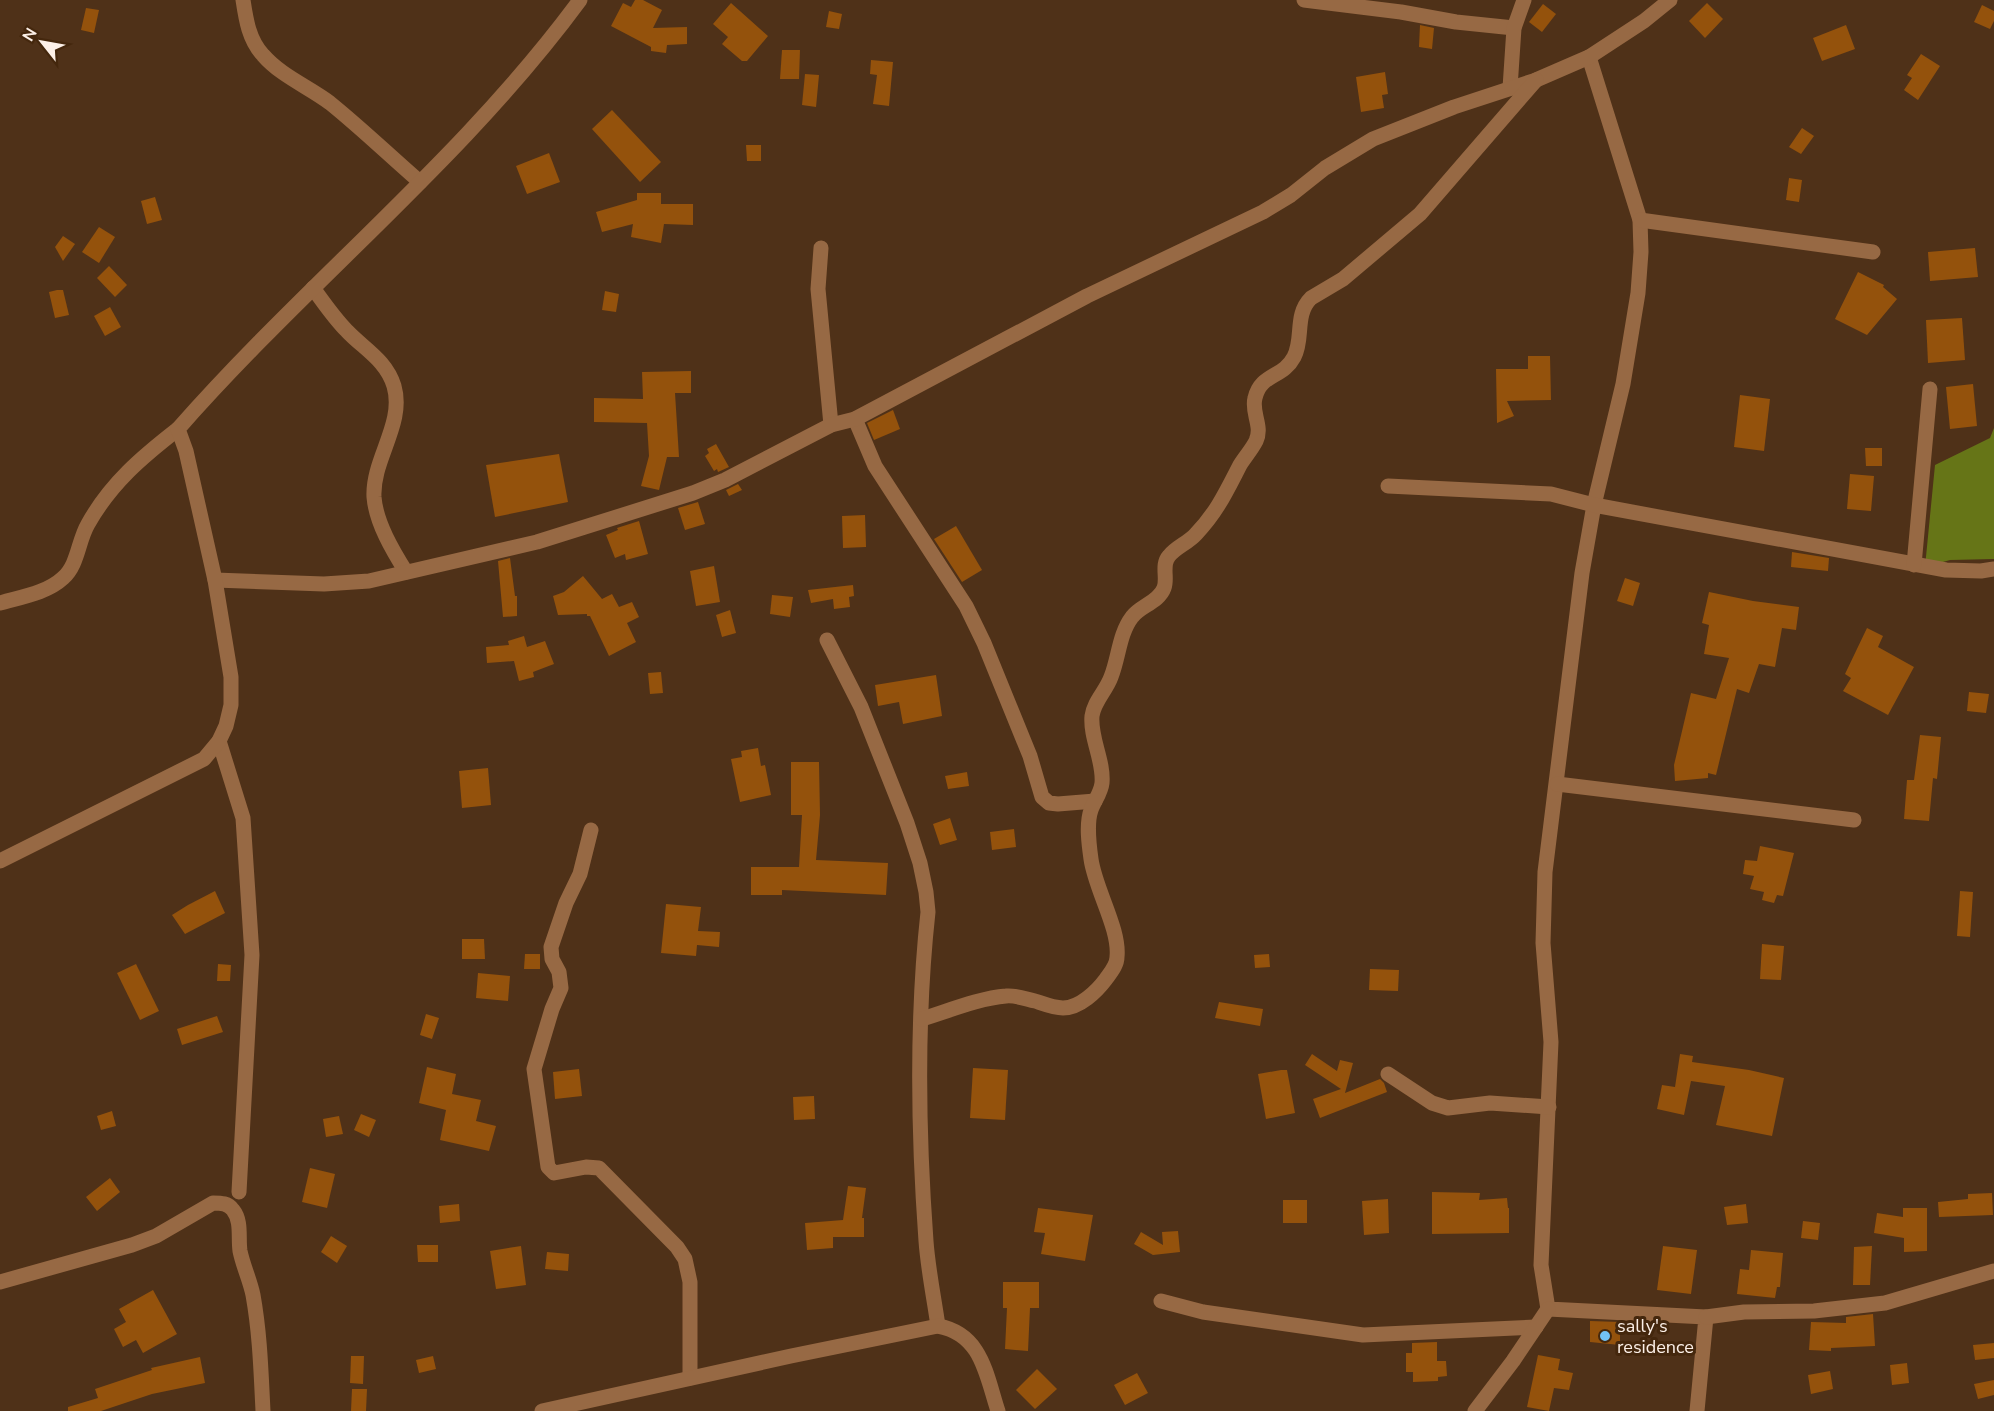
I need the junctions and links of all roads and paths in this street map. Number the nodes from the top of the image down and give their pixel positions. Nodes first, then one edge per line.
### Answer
1 (243, 0) edge
2 (580, 0) edge
3 (1304, 0) edge
4 (1524, 0) edge
5 (1670, 0) edge
6 (1514, 28) junction
7 (1589, 57) junction
8 (1536, 80) junction
9 (1510, 88) junction
10 (420, 182) junction
11 (1640, 220) junction
12 (821, 248) dead end
13 (1874, 252) dead end
14 (313, 288) junction
15 (1930, 389) dead end
16 (855, 419) junction
17 (831, 425) junction
18 (178, 429) junction
19 (1388, 486) dead end
20 (1594, 505) junction
21 (1914, 565) junction
22 (1994, 569) edge
23 (406, 572) junction
24 (215, 580) junction
25 (0, 603) edge
26 (827, 640) dead end
27 (219, 741) junction
28 (1557, 784) junction
29 (1095, 801) junction
30 (1854, 820) dead end
31 (591, 830) dead end
32 (0, 861) edge
33 (922, 1018) junction
34 (1388, 1074) dead end
35 (1549, 1107) junction
36 (239, 1192) dead end
37 (1994, 1271) edge
38 (0, 1282) edge
39 (1161, 1301) dead end
40 (1548, 1308) junction
41 (1706, 1317) junction
42 (938, 1326) junction
43 (1536, 1327) junction
44 (690, 1378) junction
45 (263, 1411) edge
46 (542, 1411) edge
47 (998, 1411) edge
48 (1475, 1411) edge
49 (1697, 1411) edge

1 - 10 street
2 - 10 street
3 - 6 street
4 - 6 street
5 - 7 street
6 - 9 street
7 - 8 street
7 - 11 street
8 - 9 street
8 - 29 street
9 - 16 street
10 - 14 street
11 - 13 street
11 - 20 street
12 - 17 street
14 - 18 street
14 - 23 street
15 - 21 street
16 - 17 street
16 - 29 street
17 - 23 street
18 - 24 street
18 - 25 street
19 - 20 street
20 - 21 street
20 - 28 street
21 - 22 street
23 - 24 street
24 - 27 street
26 - 33 street
27 - 32 street
27 - 36 street
28 - 30 street
28 - 35 street
29 - 33 street
31 - 44 street
33 - 42 street
34 - 35 street
35 - 40 street
37 - 41 street
38 - 45 street
39 - 43 street
40 - 41 street
40 - 43 street
41 - 49 street
42 - 44 street
42 - 47 street
43 - 48 street
44 - 46 street

